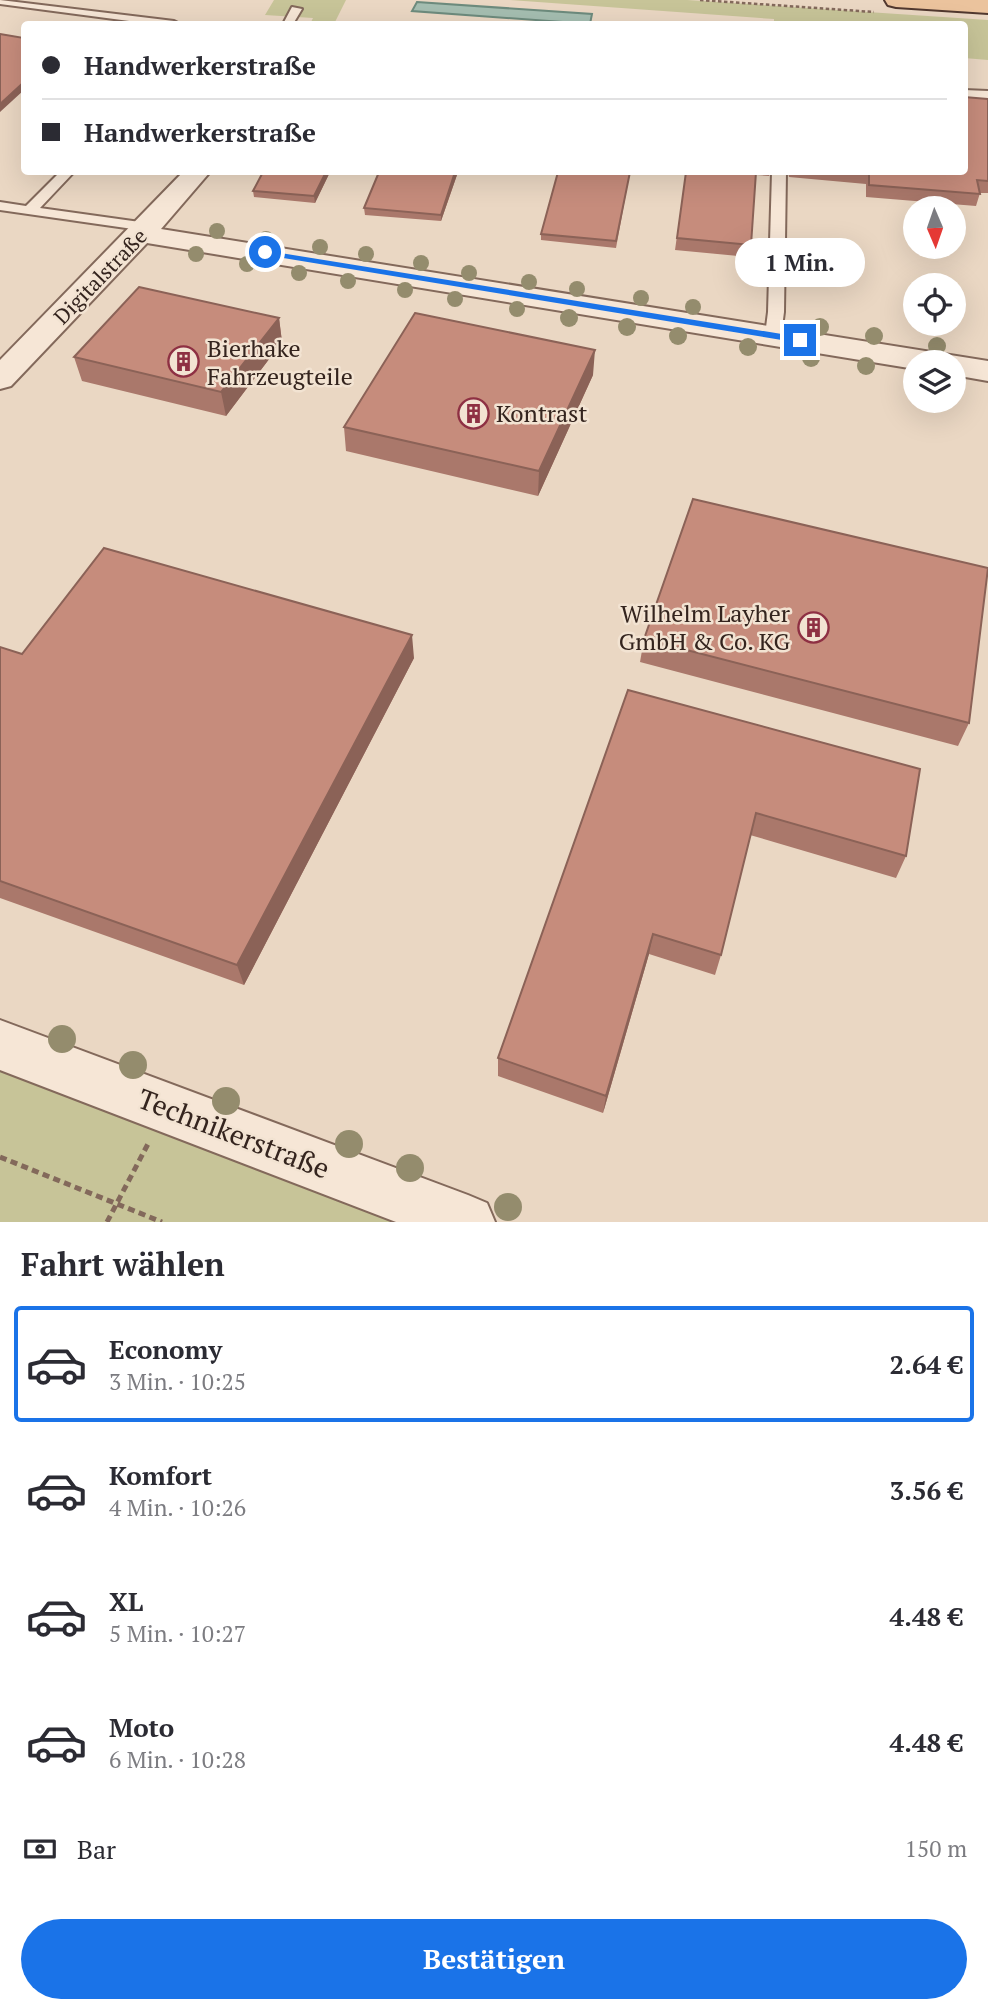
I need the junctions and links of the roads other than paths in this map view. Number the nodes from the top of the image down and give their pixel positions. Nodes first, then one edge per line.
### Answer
1 (0, 1) edge
2 (887, 6) edge
3 (988, 6) edge
4 (151, 21) edge
5 (968, 93) edge
6 (988, 95) edge
7 (64, 175) edge
8 (194, 175) edge
9 (779, 175) edge
10 (0, 206) edge
11 (29, 211) junction
12 (144, 230) junction
13 (772, 335) junction
14 (903, 357) edge
15 (966, 367) edge
16 (988, 371) edge
17 (0, 379) edge
18 (0, 1045) edge
19 (468, 1222) edge

1 - 4 lane
2 - 3 main road
5 - 6 lane
7 - 11 lane
8 - 12 street, Digitalstraße
9 - 13 lane
10 - 11 lane
11 - 12 lane
12 - 13 street
12 - 17 street, Digitalstraße
13 - 14 street
15 - 16 street
18 - 19 street, Technikerstraße

